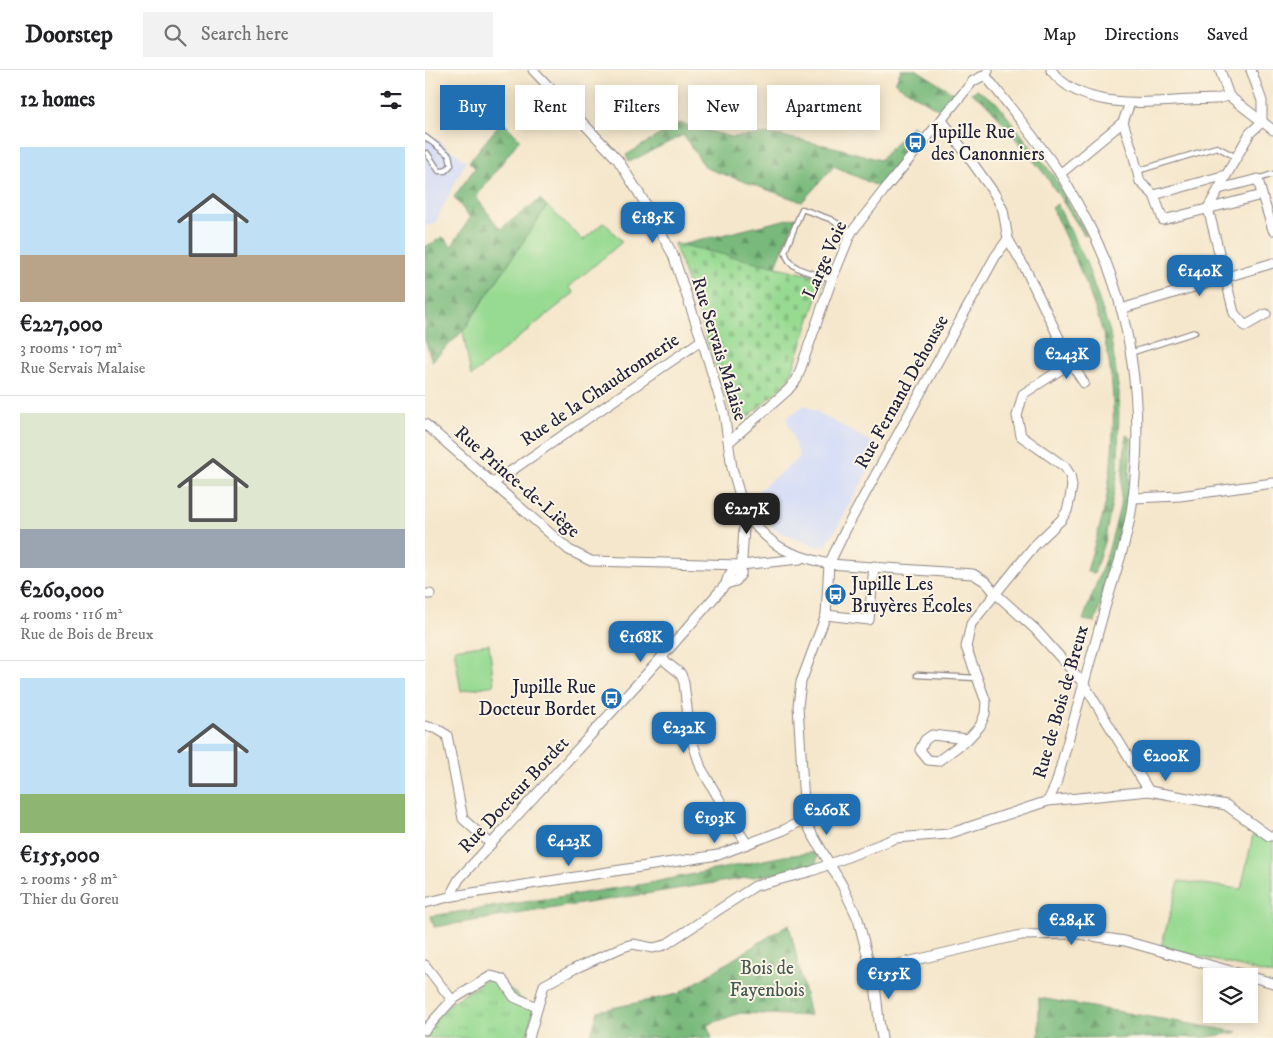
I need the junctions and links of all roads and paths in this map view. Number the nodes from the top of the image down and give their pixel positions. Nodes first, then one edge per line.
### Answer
1 (533, 70) edge
2 (1051, 70) edge
3 (1219, 70) edge
4 (1251, 70) edge
5 (987, 72) edge
6 (1229, 96) junction
7 (1130, 103) junction
8 (942, 120) junction
9 (1123, 122) junction
10 (1262, 122) junction
11 (1273, 130) edge
12 (425, 138) edge
13 (427, 153) dead end
14 (1237, 157) junction
15 (1137, 170) junction
16 (1060, 174) junction
17 (1273, 174) edge
18 (1226, 175) junction
19 (1258, 179) junction
20 (1219, 189) junction
21 (1154, 195) junction
22 (1262, 195) junction
23 (1208, 208) junction
24 (1273, 230) edge
25 (851, 233) junction
26 (1008, 239) junction
27 (1273, 263) edge
28 (1226, 277) junction
29 (832, 279) junction
30 (1121, 309) junction
31 (1266, 314) dead end
32 (1195, 332) dead end
33 (702, 340) junction
34 (1130, 353) junction
35 (1071, 363) junction
36 (1085, 383) dead end
37 (425, 424) edge
38 (729, 442) junction
39 (1273, 483) edge
40 (492, 484) junction
41 (1133, 498) junction
42 (745, 513) junction
43 (808, 558) junction
44 (829, 564) junction
45 (741, 565) junction
46 (874, 566) junction
47 (995, 593) junction
48 (826, 615) junction
49 (661, 658) junction
50 (917, 675) dead end
51 (978, 679) junction
52 (1083, 684) junction
53 (425, 726) edge
54 (968, 739) junction
55 (1149, 791) junction
56 (1048, 801) junction
57 (805, 819) junction
58 (1273, 836) edge
59 (491, 844) junction
60 (747, 844) junction
61 (831, 864) junction
62 (453, 896) junction
63 (425, 903) edge
64 (425, 965) edge
65 (873, 966) junction
66 (1273, 983) edge
67 (452, 1000) junction
68 (537, 1007) junction
69 (425, 1030) edge
70 (529, 1038) edge
71 (882, 1038) edge

1 - 33 street, Rue Servais Malaise
2 - 7 street
3 - 6 street
4 - 10 street
5 - 8 street, Large Voie
5 - 16 street, Rue de Bois de Breux
6 - 7 street
6 - 10 street
7 - 9 street
8 - 25 street, Large Voie
8 - 26 street
9 - 15 street
9 - 16 street
10 - 11 street
10 - 14 street
12 - 13 lane
14 - 15 lane
14 - 18 street
15 - 21 street
16 - 30 street, Rue de Bois de Breux
17 - 19 lane
18 - 20 street
18 - 21 street
19 - 20 street
19 - 22 street
20 - 23 street
21 - 23 street
22 - 23 street
22 - 24 street
23 - 28 street
25 - 29 street, Large Voie
25 - 29 lane
26 - 35 street
26 - 44 street, Rue Fernand Dehousse
27 - 28 street
28 - 30 street
28 - 31 street
29 - 38 street, Large Voie
30 - 34 street, Rue de Bois de Breux
32 - 34 lane
33 - 38 street, Rue Servais Malaise
33 - 40 street, Rue de la Chaudronnerie
34 - 41 street, Rue de Bois de Breux
35 - 36 street
35 - 47 street
37 - 40 street, Rue Prince-de-Liège
38 - 42 street, Rue Servais Malaise
39 - 41 street
40 - 45 street, Rue Prince-de-Liège
41 - 52 street, Rue de Bois de Breux
42 - 43 street
42 - 45 street, Rue Servais Malaise
43 - 44 street
43 - 45 street, Rue Prince-de-Liège
44 - 46 street
44 - 48 street
45 - 49 street, Rue Docteur Bordet
46 - 47 street
46 - 48 street
47 - 51 street
47 - 52 street
48 - 57 street
49 - 59 street, Rue Docteur Bordet
49 - 60 street
50 - 51 lane
51 - 54 street
52 - 55 street
52 - 56 street, Rue de Bois de Breux
53 - 59 street
54 - 54 street
55 - 56 street
55 - 58 street
56 - 61 street, Rue de Bois de Breux
57 - 60 street
57 - 61 street
59 - 62 street, Rue Docteur Bordet
60 - 62 street
61 - 65 street
61 - 68 street, Rue de Bois de Breux
62 - 63 street
64 - 67 street
65 - 66 street
65 - 71 street
67 - 68 street
67 - 69 street
68 - 70 street, Rue de Bois de Breux

